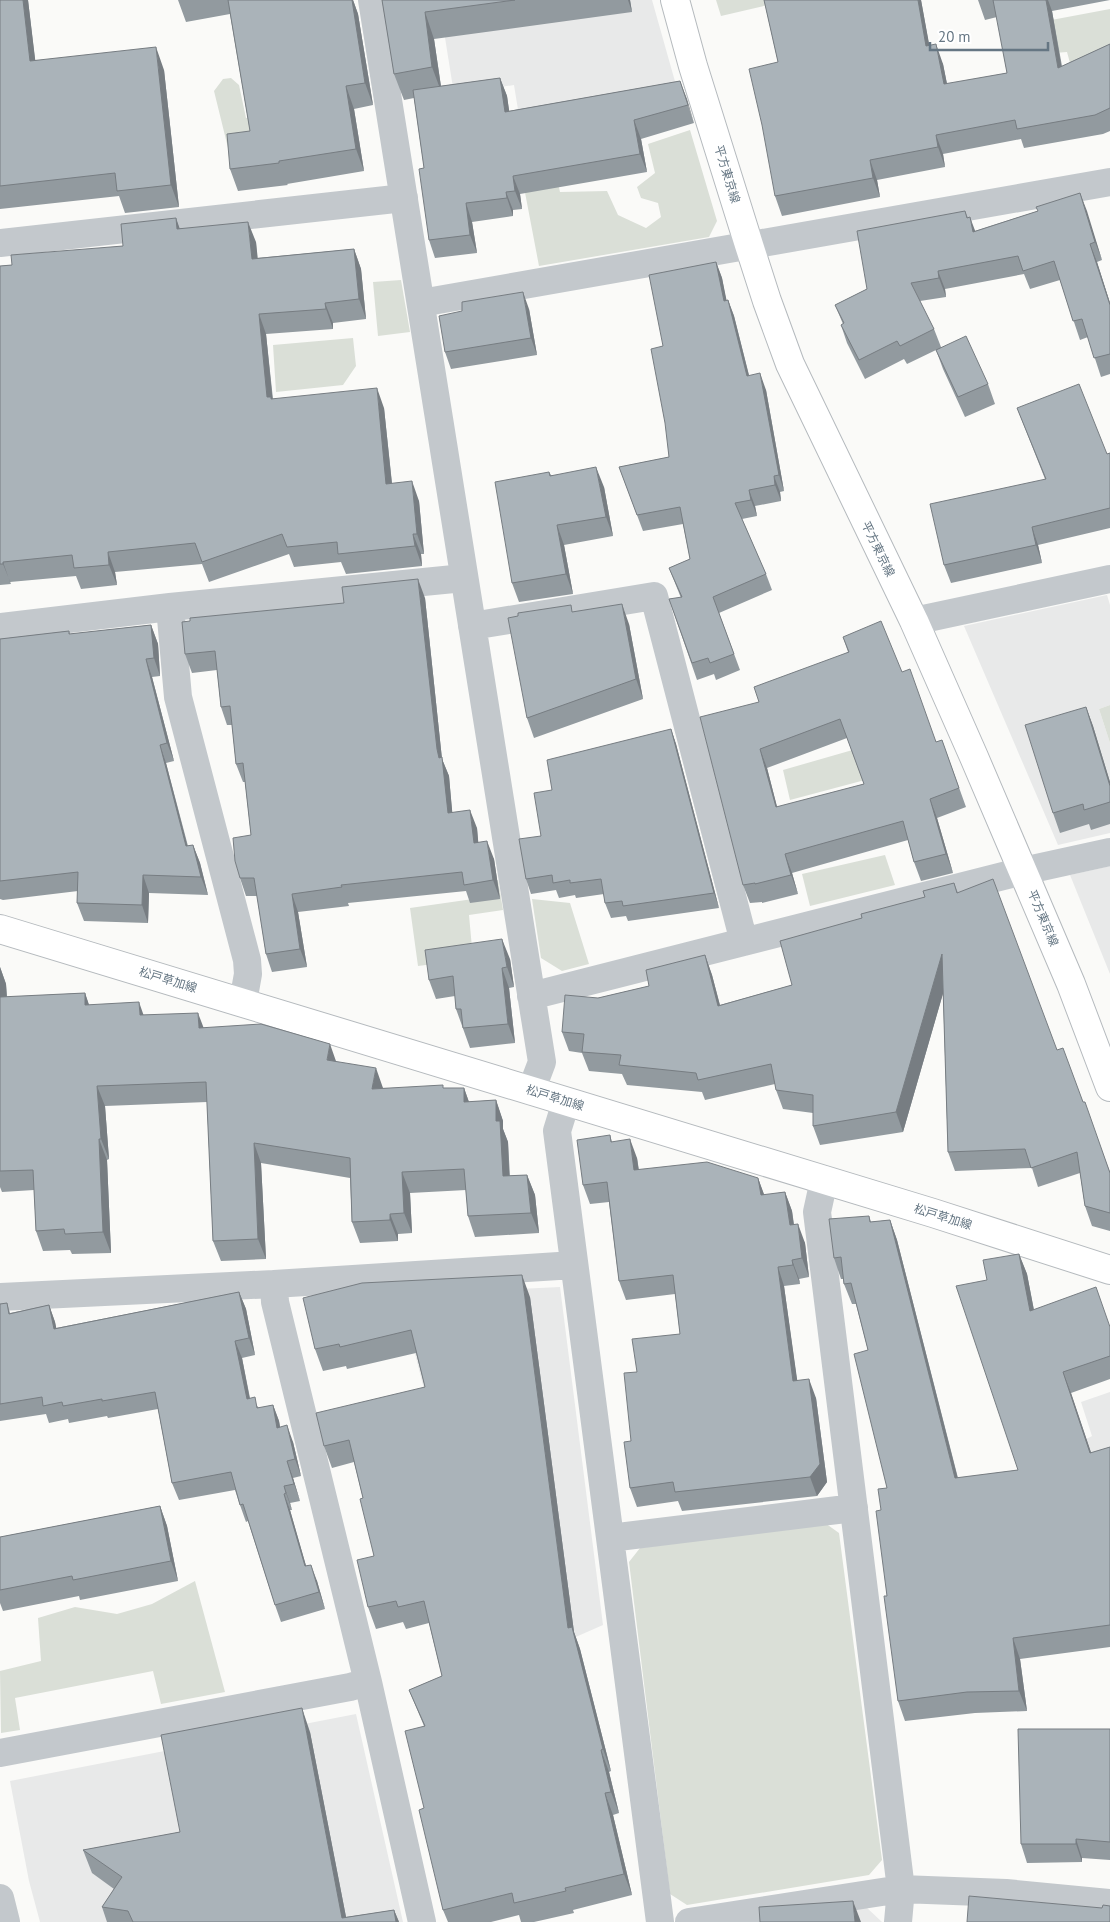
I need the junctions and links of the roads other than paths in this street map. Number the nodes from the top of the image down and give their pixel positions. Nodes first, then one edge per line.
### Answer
1 (372, 0) edge
2 (675, 0) edge
3 (1110, 182) edge
4 (404, 198) junction
5 (0, 243) edge
6 (749, 245) junction
7 (420, 303) junction
8 (464, 578) junction
9 (1110, 579) edge
10 (170, 607) junction
11 (914, 621) junction
12 (472, 626) junction
13 (0, 627) edge
14 (1110, 852) edge
15 (1023, 871) junction
16 (0, 929) edge
17 (744, 942) junction
18 (531, 996) junction
19 (243, 1002) junction
20 (1110, 1087) edge
21 (531, 1091) junction
22 (566, 1102) junction
23 (824, 1180) junction
24 (574, 1265) junction
25 (1110, 1270) edge
26 (274, 1284) junction
27 (0, 1298) edge
28 (854, 1508) junction
29 (610, 1538) junction
30 (368, 1682) junction
31 (0, 1753) edge
32 (901, 1889) junction
33 (0, 1898) edge
34 (1110, 1903) edge
35 (6, 1922) edge
36 (422, 1922) edge
37 (660, 1922) edge
38 (690, 1922) edge
39 (898, 1922) edge

1 - 4 street
2 - 6 main road, 平方東京線
3 - 6 street
4 - 5 street
4 - 7 street
6 - 7 street
6 - 11 main road, 平方東京線
7 - 8 street
8 - 10 street
8 - 12 street
9 - 11 street
10 - 13 street
10 - 19 street
11 - 15 main road, 平方東京線
12 - 17 street
12 - 18 street
14 - 15 street
15 - 17 street
15 - 20 main road, 平方東京線
16 - 19 main road, 松戸草加線
17 - 18 street
18 - 21 street
19 - 21 main road, 松戸草加線
21 - 22 main road, 松戸草加線
22 - 23 main road, 松戸草加線
22 - 24 street
23 - 25 main road, 松戸草加線
23 - 28 street
24 - 26 street
24 - 29 street
26 - 27 street
26 - 30 street
28 - 29 street
28 - 32 street
29 - 37 street
30 - 31 street
30 - 36 street
32 - 34 street
32 - 38 street
32 - 39 street
33 - 35 street

